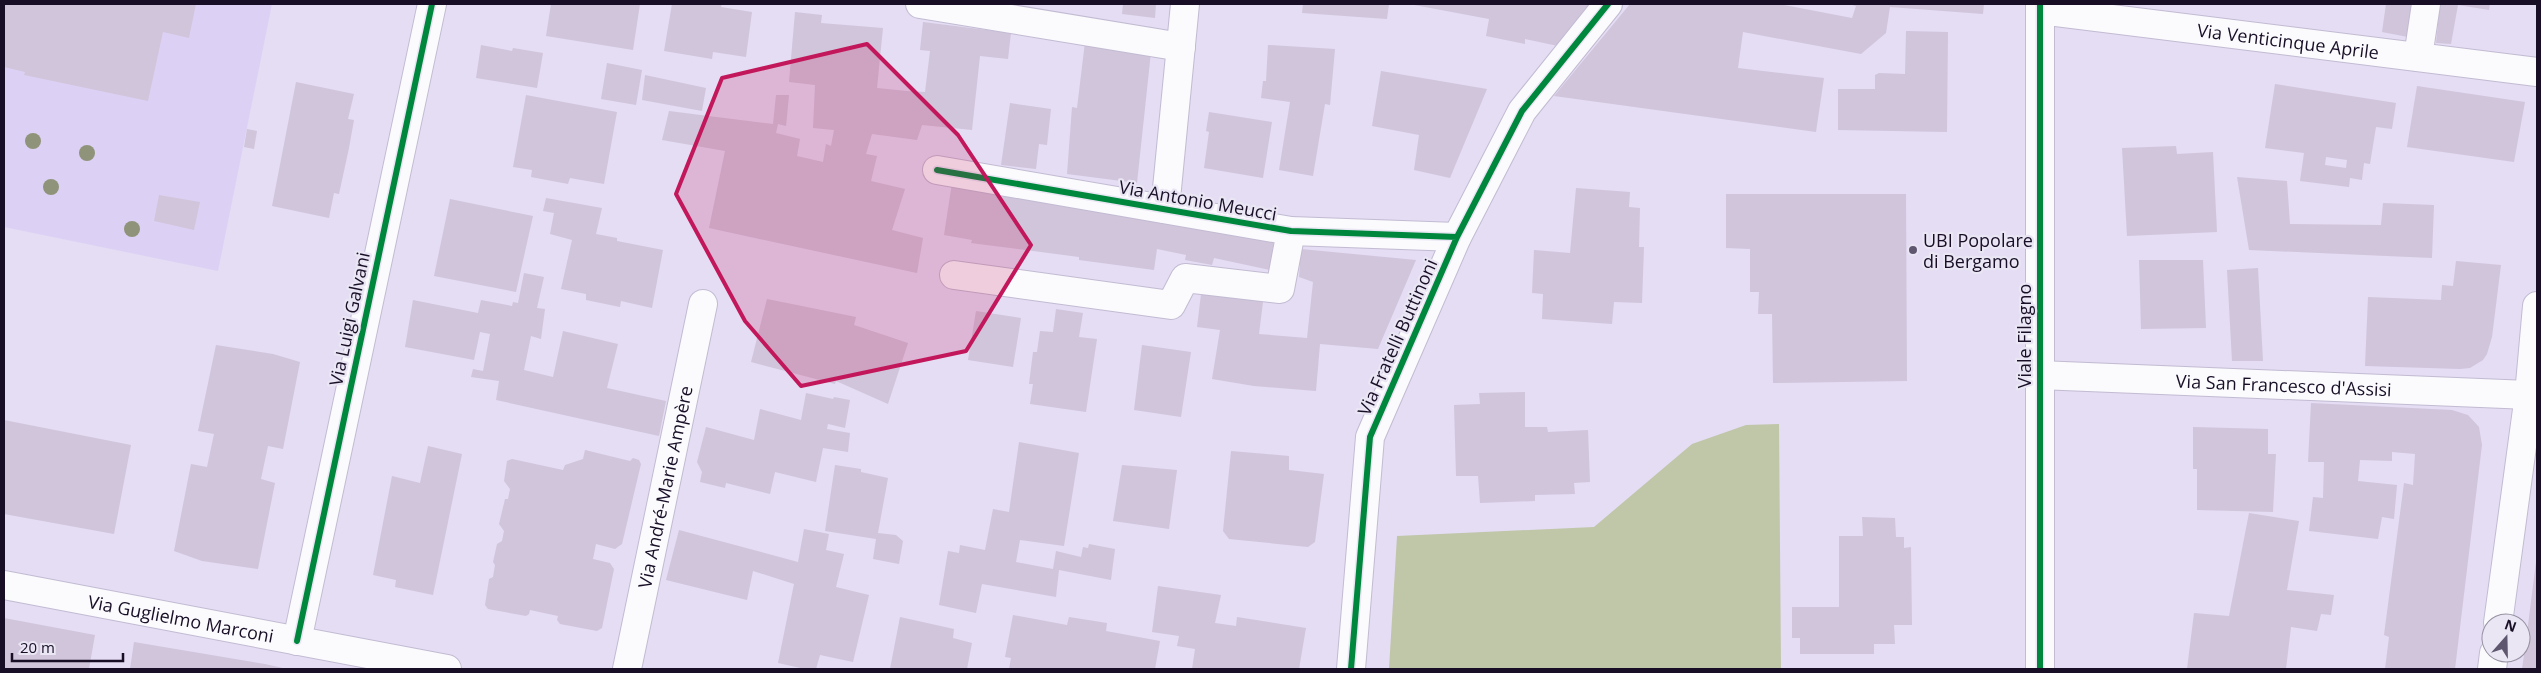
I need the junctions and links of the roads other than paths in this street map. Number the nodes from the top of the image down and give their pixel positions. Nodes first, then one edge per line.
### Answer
1 (432, 4) edge
2 (920, 4) edge
3 (1185, 4) edge
4 (1608, 4) edge
5 (2426, 4) edge
6 (2040, 7) edge
7 (1181, 47) junction
8 (2418, 57) junction
9 (2537, 72) edge
10 (937, 170) dead end
11 (1166, 210) junction
12 (1291, 231) junction
13 (1457, 237) junction
14 (954, 275) dead end
15 (703, 304) dead end
16 (2537, 306) edge
17 (2039, 375) junction
18 (2529, 394) junction
19 (4, 585) edge
20 (2499, 613) edge
21 (296, 641) junction
22 (447, 669) edge
23 (627, 669) edge
24 (1351, 669) edge
25 (2040, 669) edge

1 - 21 street, Via Luigi Galvani
2 - 7 street
3 - 7 street
4 - 13 street, Via Fratelli Buttinoni
5 - 8 street
6 - 8 street, Via Venticinque Aprile
6 - 17 street, Viale Filagno
7 - 11 street
8 - 9 street, Via Venticinque Aprile
10 - 11 street, Via Antonio Meucci
11 - 12 street, Via Antonio Meucci
12 - 13 street, Via Antonio Meucci
12 - 14 street, Via Antonio Meucci
13 - 24 street, Via Fratelli Buttinoni
15 - 23 street, Via André-Marie Ampère
16 - 18 street
17 - 18 street, Via San Francesco d'Assisi
17 - 25 street, Viale Filagno
18 - 20 street
19 - 21 street, Via Guglielmo Marconi
21 - 22 street, Via Guglielmo Marconi

